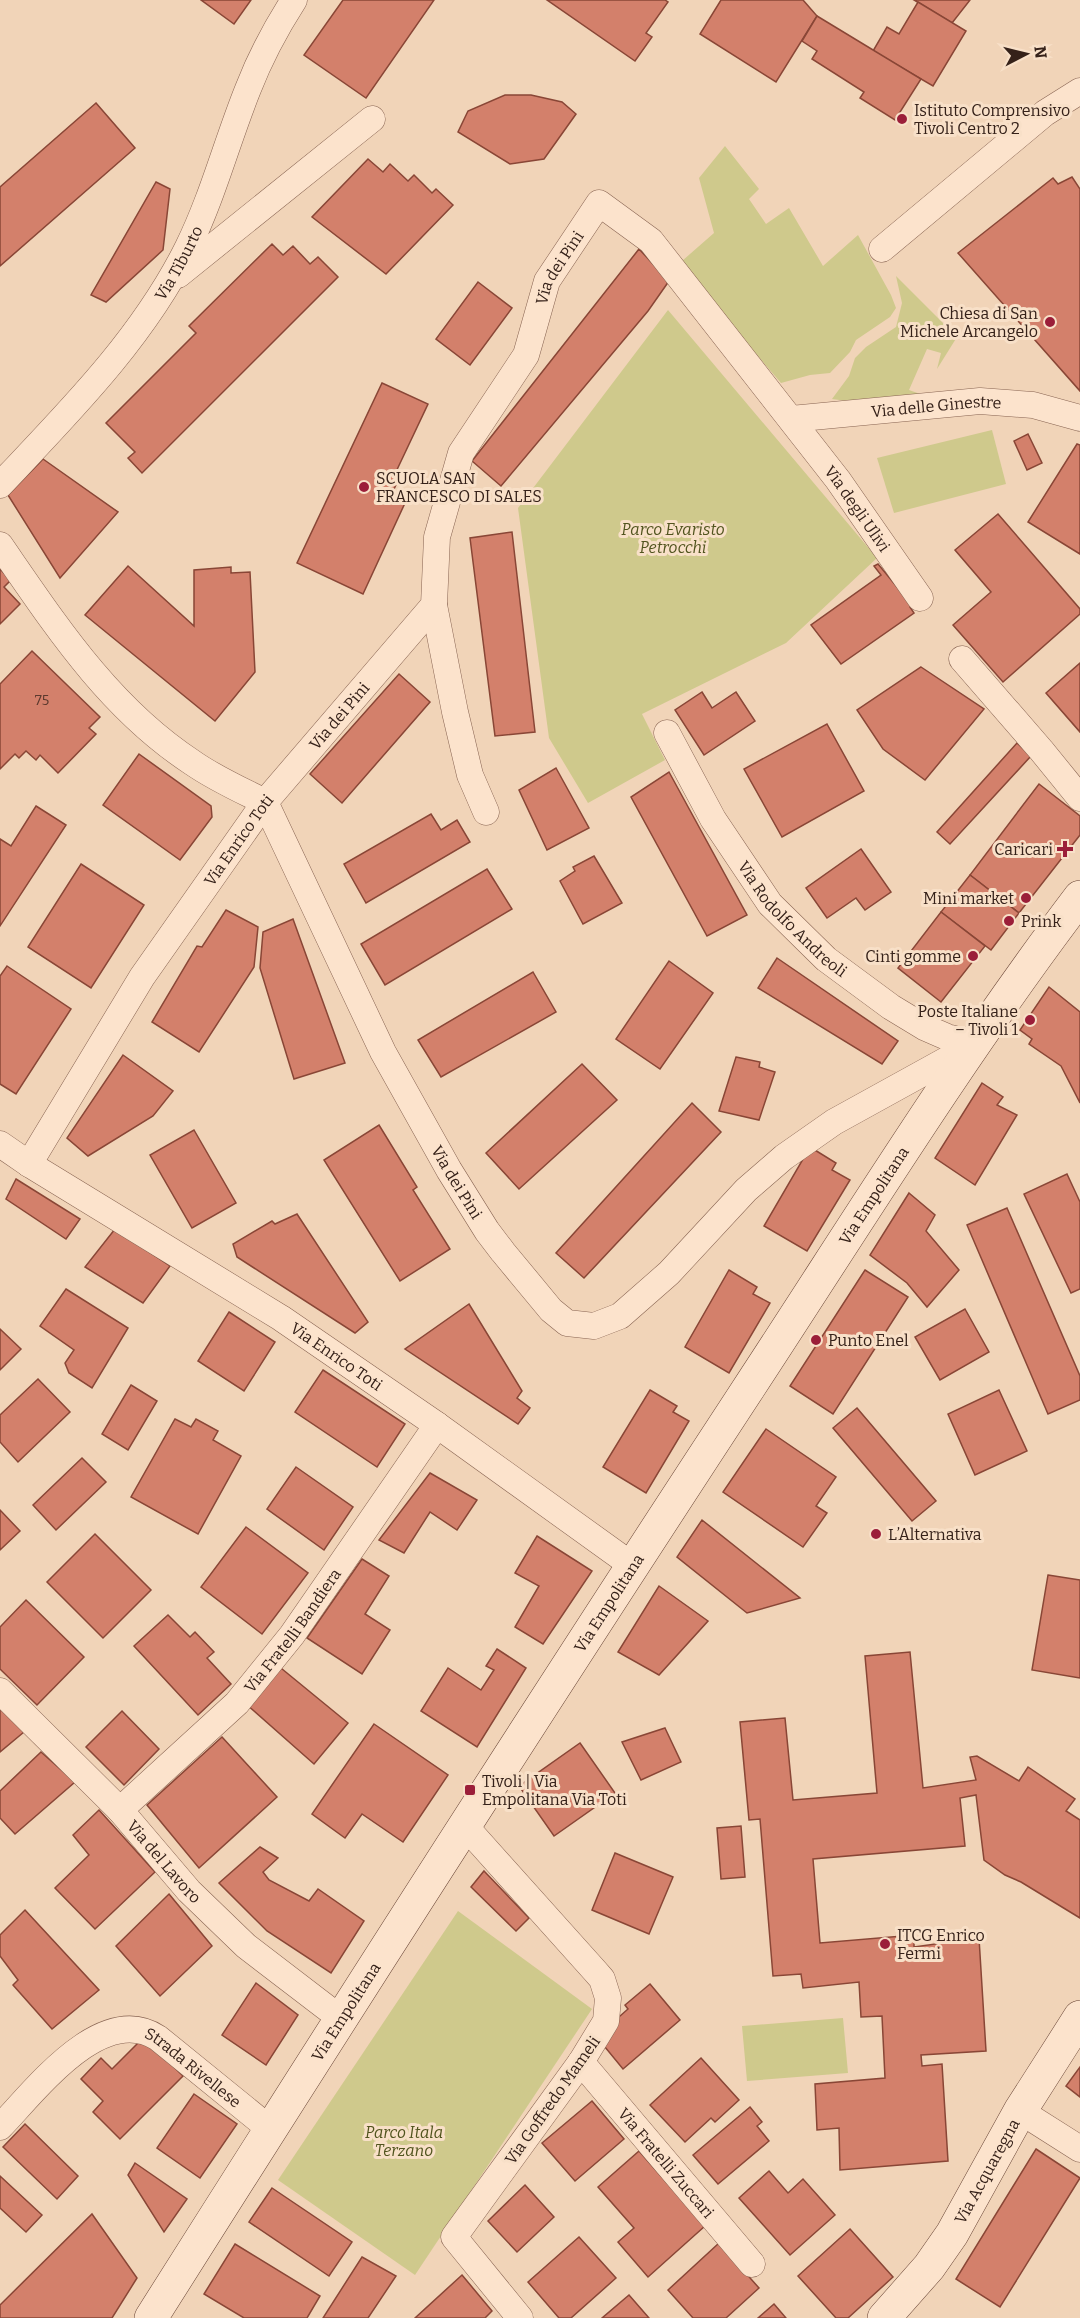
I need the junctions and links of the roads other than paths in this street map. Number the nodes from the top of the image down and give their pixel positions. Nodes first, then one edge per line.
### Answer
1 (294, 0) edge
2 (1080, 91) edge
3 (372, 119) dead end
4 (882, 249) dead end
5 (169, 283) junction
6 (1080, 418) edge
7 (791, 419) junction
8 (0, 485) edge
9 (0, 545) edge
10 (920, 598) dead end
11 (434, 605) junction
12 (962, 659) dead end
13 (667, 734) dead end
14 (1080, 798) edge
15 (265, 802) junction
16 (486, 812) dead end
17 (1080, 897) edge
18 (975, 1044) junction
19 (0, 1143) edge
20 (29, 1164) junction
21 (436, 1425) junction
22 (633, 1566) junction
23 (0, 1691) edge
24 (120, 1810) junction
25 (465, 1826) junction
26 (1080, 2017) edge
27 (340, 2018) junction
28 (581, 2062) junction
29 (1020, 2111) junction
30 (0, 2127) edge
31 (270, 2129) junction
32 (1080, 2149) edge
33 (752, 2264) dead end
34 (158, 2314) edge
35 (520, 2318) edge
36 (884, 2318) edge

1 - 5 street, Via Tiburto
2 - 4 street
3 - 5 street
5 - 8 street, Via Tiburto
6 - 7 street, Via delle Ginestre
7 - 10 street, Via degli Ulivi
7 - 11 street, Via dei Pini
9 - 15 street, Via Enrico Toti
11 - 15 street, Via dei Pini
11 - 16 street, Via dei Pini
12 - 14 street
13 - 18 street, Via Rodolfo Andreoli
15 - 18 street, Via dei Pini
15 - 20 street, Via Enrico Toti
17 - 18 main road, Via Empolitana
18 - 22 main road, Via Empolitana
19 - 20 street, Via Enrico Toti
20 - 21 street, Via Enrico Toti
21 - 22 street, Via Enrico Toti
21 - 24 street, Via Fratelli Bandiera
22 - 25 main road, Via Empolitana
23 - 24 street, Via del Lavoro
24 - 27 street, Via del Lavoro
25 - 27 main road, Via Empolitana
25 - 28 street, Via Goffredo Mameli
26 - 29 main road, Via Acquaregna
27 - 31 main road, Via Empolitana
28 - 33 street, Via Fratelli Zuccari
28 - 35 street, Via Goffredo Mameli
29 - 32 street
29 - 36 main road, Via Acquaregna
30 - 31 street, Strada Rivellese
31 - 34 main road, Via Empolitana

